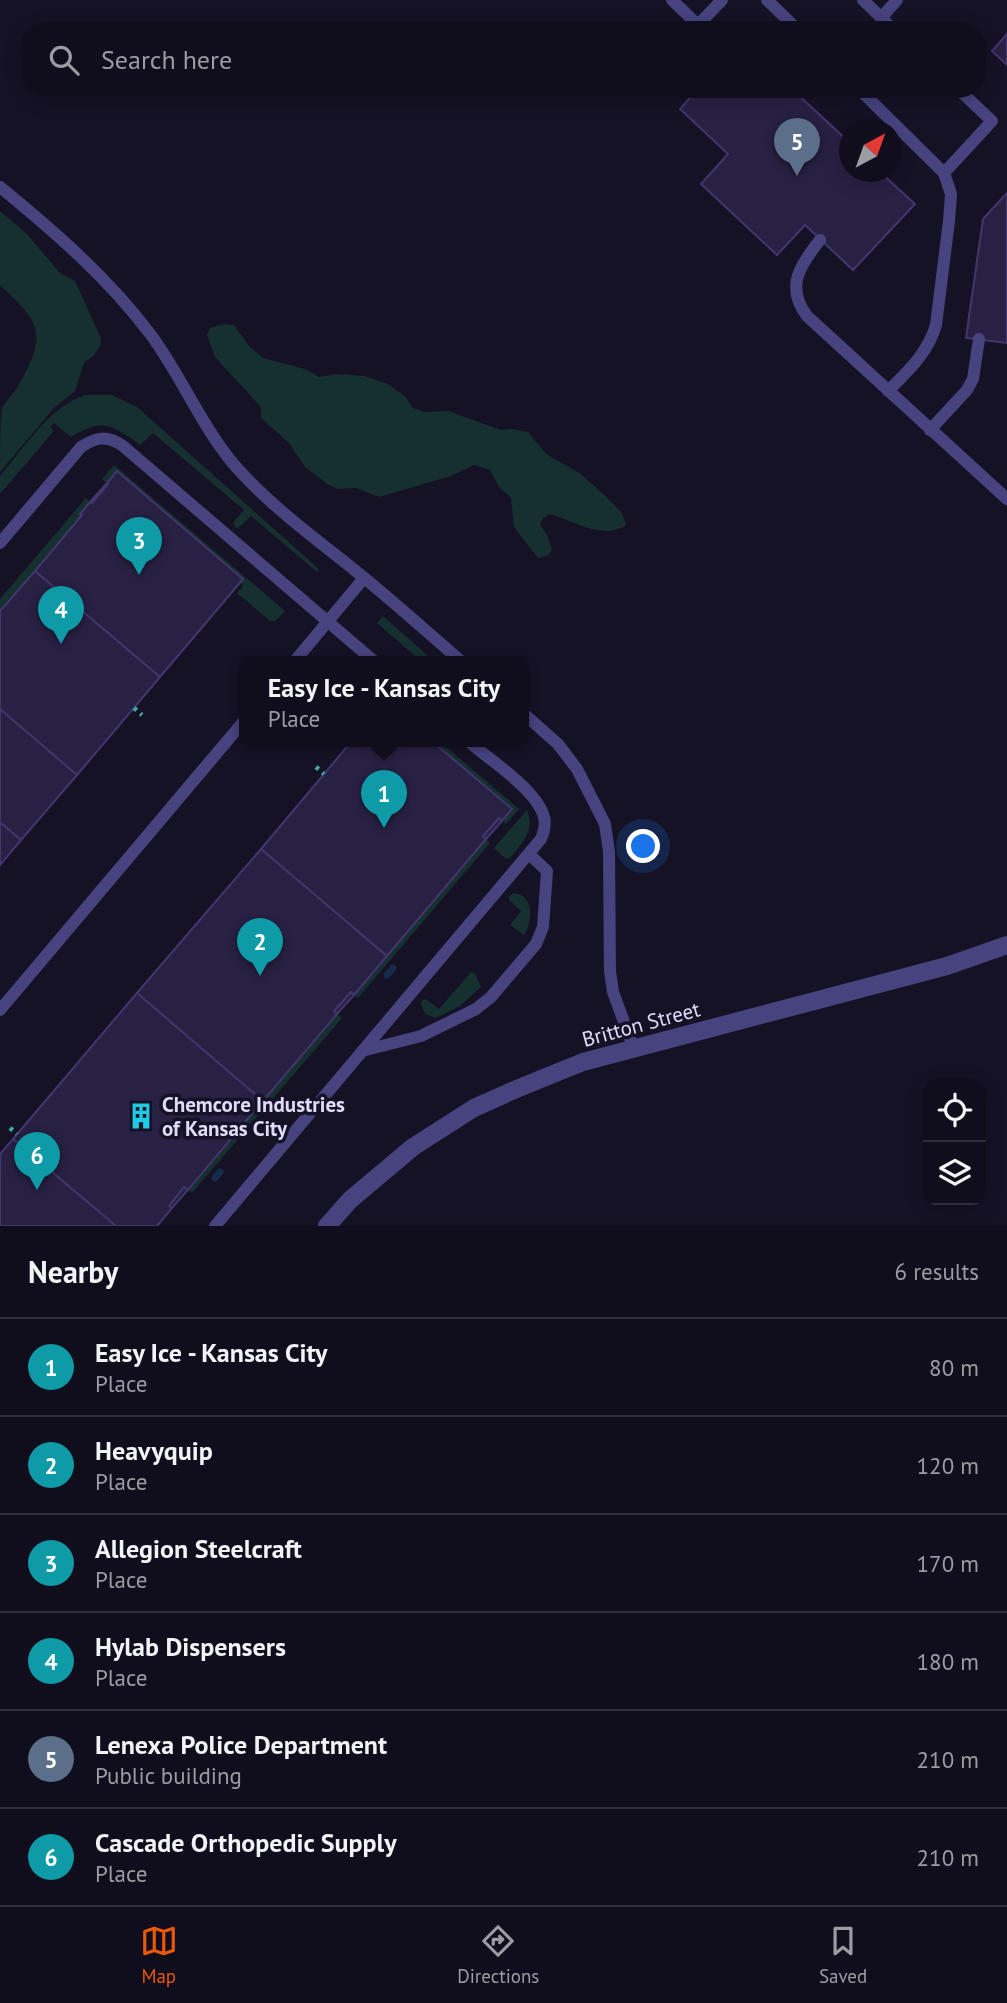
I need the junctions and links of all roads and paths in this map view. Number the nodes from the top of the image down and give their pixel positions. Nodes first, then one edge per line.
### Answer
1 (672, 0) edge
2 (722, 0) edge
3 (767, 0) edge
4 (863, 0) edge
5 (897, 0) edge
6 (881, 18) junction
7 (694, 21) edge
8 (702, 21) edge
9 (789, 21) edge
10 (884, 21) edge
11 (868, 98) edge
12 (968, 98) edge
13 (944, 173) junction
14 (0, 187) edge
15 (820, 240) dead end
16 (979, 339) dead end
17 (888, 391) junction
18 (930, 430) junction
19 (1007, 499) edge
20 (0, 543) edge
21 (364, 578) junction
22 (328, 622) junction
23 (299, 656) edge
24 (368, 656) edge
25 (455, 656) edge
26 (134, 708) dead end
27 (142, 715) dead end
28 (529, 718) edge
29 (239, 727) edge
30 (475, 747) edge
31 (316, 767) dead end
32 (324, 774) dead end
33 (529, 854) junction
34 (1007, 945) edge
35 (0, 1010) edge
36 (634, 1049) junction
37 (362, 1051) junction
38 (9, 1128) dead end
39 (17, 1134) dead end
40 (215, 1226) edge
41 (327, 1226) edge

1 - 7 lane
2 - 8 lane
3 - 9 lane
4 - 6 lane
5 - 6 lane
6 - 10 lane
11 - 13 lane
12 - 13 lane
13 - 17 lane
14 - 21 lane
15 - 17 lane
16 - 18 lane
17 - 18 lane
18 - 19 lane
20 - 22 lane
21 - 22 lane
21 - 25 lane
22 - 23 lane
22 - 24 lane
26 - 27 path
28 - 36 lane
29 - 35 lane
30 - 33 lane
31 - 32 path
33 - 37 lane
33 - 37 lane
34 - 36 street, Britton Street
36 - 41 street, Britton Street
37 - 40 lane
38 - 39 path

